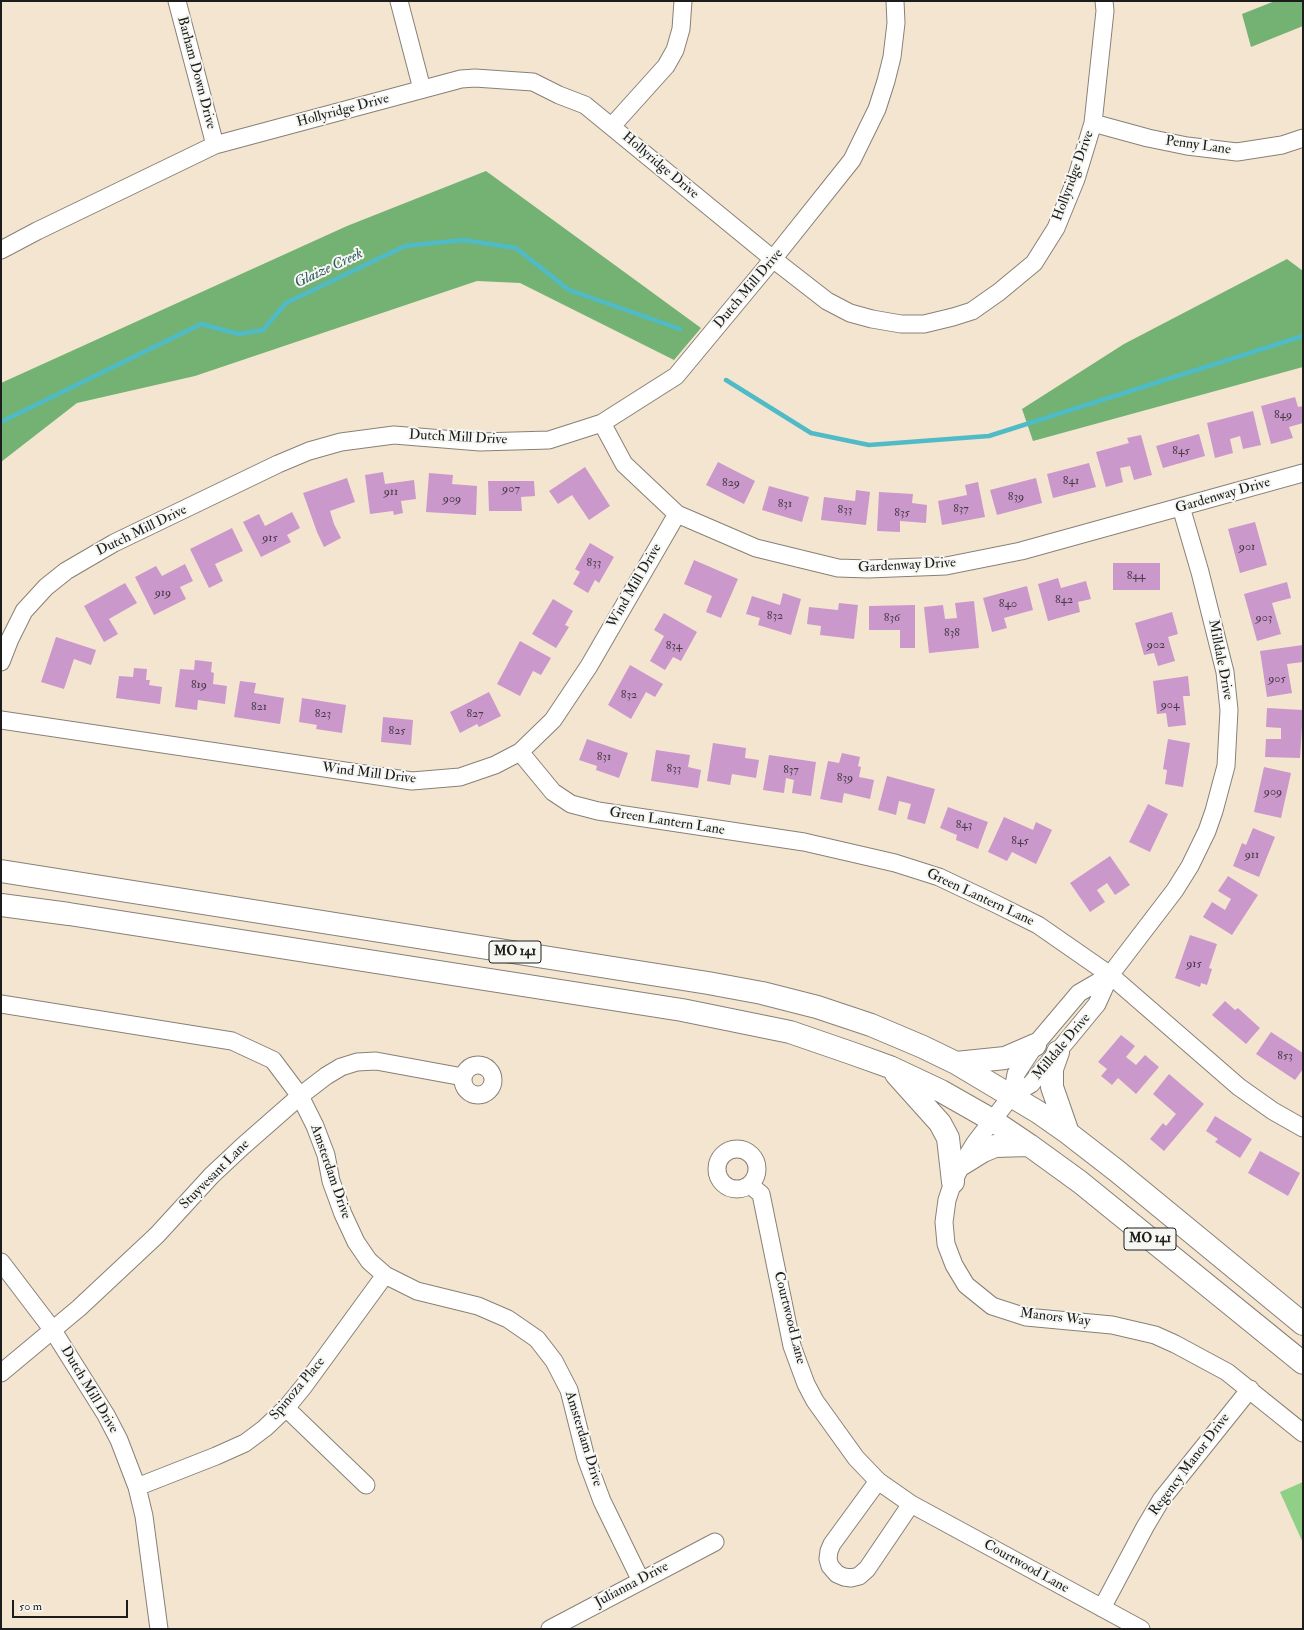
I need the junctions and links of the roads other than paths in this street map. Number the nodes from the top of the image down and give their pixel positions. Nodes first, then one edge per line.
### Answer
1 (177, 1) edge
2 (399, 1) edge
3 (683, 1) edge
4 (895, 1) edge
5 (1104, 1) edge
6 (422, 89) junction
7 (1093, 123) junction
8 (612, 126) junction
9 (1303, 138) edge
10 (215, 145) junction
11 (1, 250) edge
12 (774, 259) junction
13 (602, 423) junction
14 (1303, 474) edge
15 (1181, 508) junction
16 (677, 514) junction
17 (1, 662) edge
18 (1, 720) edge
19 (520, 752) junction
20 (1, 871) edge
21 (1, 905) edge
22 (29, 910) junction
23 (1, 922) edge
24 (1110, 975) junction
25 (1, 1004) edge
26 (1035, 1045) junction
27 (1058, 1052) junction
28 (956, 1064) junction
29 (890, 1067) junction
30 (463, 1077) dead end
31 (1012, 1095) junction
32 (300, 1096) junction
33 (992, 1120) junction
34 (1303, 1128) edge
35 (1068, 1133) junction
36 (1030, 1145) junction
37 (957, 1173) junction
38 (750, 1185) dead end
39 (1, 1262) edge
40 (385, 1275) junction
41 (1303, 1324) edge
42 (52, 1329) junction
43 (1303, 1363) edge
44 (1, 1373) edge
45 (1250, 1389) junction
46 (286, 1408) junction
47 (1303, 1433) edge
48 (878, 1481) junction
49 (366, 1485) dead end
50 (137, 1487) junction
51 (911, 1504) junction
52 (715, 1542) dead end
53 (641, 1581) junction
54 (1102, 1608) junction
55 (159, 1629) edge
56 (550, 1629) edge
57 (1141, 1629) edge

1 - 10 street, Barham Down Drive
2 - 6 street
3 - 8 street
4 - 12 street, Dutch Mill Drive
5 - 7 street, Hollyridge Drive
6 - 8 street, Hollyridge Drive
6 - 10 street, Hollyridge Drive
7 - 9 street, Penny Lane
7 - 12 street, Hollyridge Drive
8 - 12 street, Hollyridge Drive
10 - 11 street, Hollyridge Drive
12 - 13 street, Dutch Mill Drive
13 - 16 street, Gardenway Drive
13 - 17 street, Dutch Mill Drive
14 - 15 street, Gardenway Drive
15 - 16 street, Gardenway Drive
15 - 24 street, Milldale Drive
16 - 19 street, Wind Mill Drive
18 - 19 street, Wind Mill Drive
19 - 24 street, Green Lantern Lane
20 - 28 highway, MO 141
21 - 22 highway, MO 141
22 - 23 highway
22 - 29 highway, MO 141
24 - 26 street, Milldale Drive
24 - 27 street, Milldale Drive
24 - 34 street, Green Lantern Lane
25 - 32 street, Amsterdam Drive
26 - 28 highway
26 - 31 street, Milldale Drive
27 - 31 street, Milldale Drive
27 - 35 highway
28 - 31 highway, MO 141
29 - 33 highway, MO 141
29 - 37 highway
30 - 32 street, Stuyvesant Lane
31 - 33 street, Manors Way
31 - 35 highway, MO 141
32 - 40 street, Amsterdam Drive
32 - 42 street, Stuyvesant Lane
33 - 36 highway, MO 141
33 - 37 street, Manors Way
35 - 41 highway, MO 141
36 - 37 highway
36 - 43 highway, MO 141
37 - 45 street, Manors Way
38 - 48 street, Courtwood Lane
39 - 42 street, Dutch Mill Drive
40 - 46 street, Spinoza Place
40 - 53 street, Amsterdam Drive
42 - 44 street, Stuyvesant Lane
42 - 50 street, Dutch Mill Drive
45 - 47 street, Manors Way
45 - 54 street, Regency Manor Drive
46 - 49 street
46 - 50 street, Spinoza Place
48 - 51 street, Courtwood Lane
48 - 51 street
50 - 55 street, Dutch Mill Drive
51 - 54 street, Courtwood Lane
52 - 53 street, Julianna Drive
53 - 56 street, Julianna Drive
54 - 57 street, Courtwood Lane

